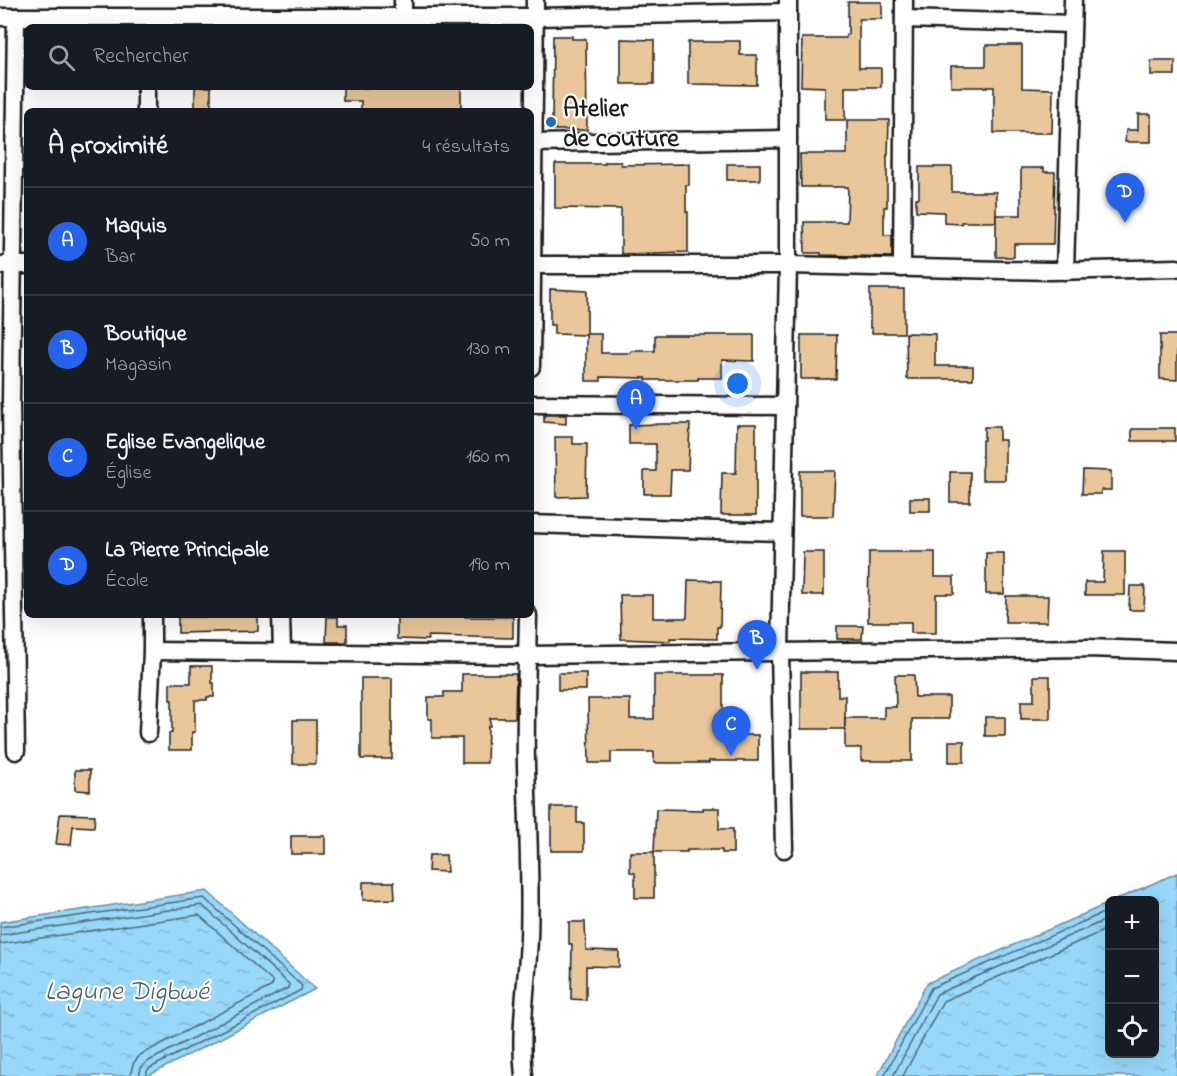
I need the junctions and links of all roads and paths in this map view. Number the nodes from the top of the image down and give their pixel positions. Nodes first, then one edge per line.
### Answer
1 (904, 0) edge
2 (1073, 0) edge
3 (788, 6) edge
4 (403, 8) edge
5 (535, 8) edge
6 (146, 15) edge
7 (8, 17) edge
8 (904, 19) junction
9 (1072, 24) junction
10 (534, 53) edge
11 (146, 90) edge
12 (533, 90) edge
13 (146, 108) edge
14 (533, 108) edge
15 (788, 139) junction
16 (534, 143) edge
17 (13, 265) edge
18 (534, 265) edge
19 (788, 265) junction
20 (903, 268) junction
21 (1177, 268) edge
22 (1065, 271) junction
23 (12, 403) edge
24 (534, 404) edge
25 (785, 406) junction
26 (534, 524) edge
27 (782, 531) junction
28 (152, 618) edge
29 (281, 618) edge
30 (528, 618) edge
31 (152, 651) junction
32 (780, 651) junction
33 (1177, 651) edge
34 (282, 652) junction
35 (528, 655) junction
36 (148, 734) dead end
37 (16, 751) dead end
38 (784, 849) dead end
39 (524, 1076) edge

1 - 8 street
2 - 9 street
3 - 5 street
3 - 15 street
4 - 5 street
4 - 6 street
5 - 10 street
6 - 7 street
7 - 17 street
8 - 9 street
8 - 20 street
9 - 22 street
11 - 13 street
12 - 14 street
15 - 16 street
15 - 19 street
17 - 23 street
18 - 19 street
19 - 20 street
19 - 25 street
20 - 22 street
21 - 22 street
23 - 37 street
24 - 25 street
25 - 27 street
26 - 27 street
27 - 32 street
28 - 31 street
29 - 34 street
30 - 35 street
31 - 34 street
31 - 36 street
32 - 33 street
32 - 35 street
32 - 38 street
34 - 35 street
35 - 39 street

